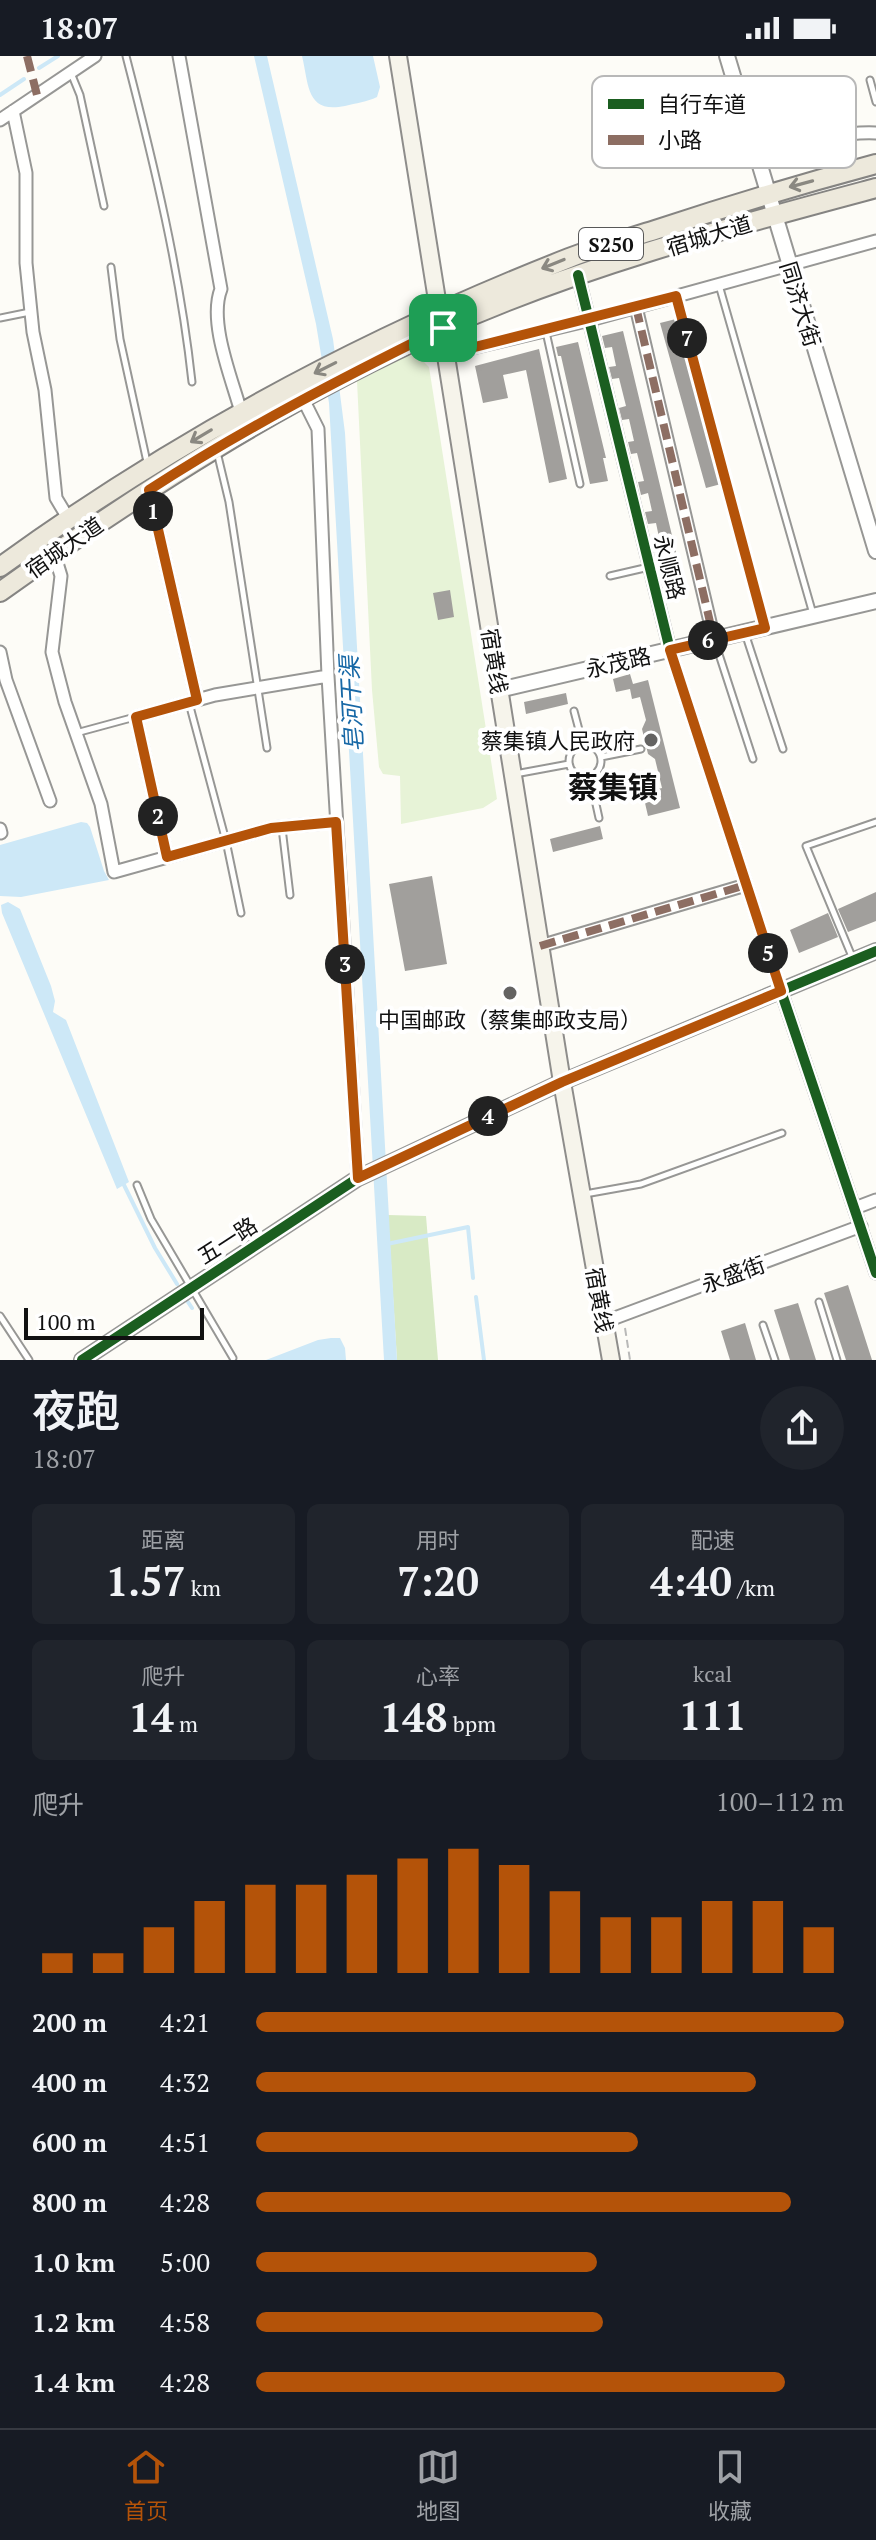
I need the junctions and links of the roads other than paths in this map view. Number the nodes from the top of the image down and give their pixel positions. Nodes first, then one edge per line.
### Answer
1 (95, 56) edge
2 (126, 56) edge
3 (179, 56) edge
4 (398, 56) edge
5 (727, 56) edge
6 (70, 72) junction
7 (733, 76) edge
8 (870, 80) dead end
9 (876, 102) edge
10 (13, 111) junction
11 (0, 120) edge
12 (856, 132) edge
13 (876, 133) edge
14 (876, 164) edge
15 (760, 168) edge
16 (876, 188) edge
17 (767, 193) junction
18 (104, 206) dead end
19 (774, 216) junction
20 (876, 241) edge
21 (790, 265) junction
22 (111, 267) dead end
23 (578, 275) junction
24 (719, 284) junction
25 (676, 296) junction
26 (636, 307) junction
27 (31, 311) junction
28 (0, 318) edge
29 (441, 319) junction
30 (590, 320) junction
31 (546, 331) junction
32 (447, 354) junction
33 (192, 382) dead end
34 (298, 391) junction
35 (241, 412) junction
36 (216, 447) junction
37 (149, 467) junction
38 (580, 484) dead end
39 (149, 490) junction
40 (68, 518) junction
41 (876, 551) edge
42 (54, 553) junction
43 (0, 567) edge
44 (650, 567) junction
45 (610, 576) dead end
46 (0, 592) edge
47 (876, 601) edge
48 (814, 616) junction
49 (765, 628) junction
50 (745, 633) junction
51 (714, 639) junction
52 (670, 650) junction
53 (0, 652) edge
54 (328, 676) junction
55 (257, 688) junction
56 (499, 690) junction
57 (192, 701) junction
58 (574, 711) dead end
59 (136, 717) junction
60 (76, 733) junction
61 (583, 745) junction
62 (267, 748) dead end
63 (641, 749) dead end
64 (783, 749) dead end
65 (601, 757) junction
66 (753, 759) dead end
67 (569, 764) junction
68 (513, 775) junction
69 (590, 777) junction
70 (50, 801) dead end
71 (599, 818) dead end
72 (336, 822) junction
73 (876, 822) edge
74 (282, 827) junction
75 (226, 841) junction
76 (167, 857) junction
77 (746, 885) junction
78 (290, 895) dead end
79 (241, 913) dead end
80 (540, 946) junction
81 (876, 951) edge
82 (853, 961) junction
83 (781, 991) junction
84 (562, 1082) junction
85 (782, 1133) dead end
86 (358, 1178) junction
87 (137, 1185) dead end
88 (582, 1195) junction
89 (876, 1200) edge
90 (855, 1208) junction
91 (861, 1226) junction
92 (876, 1273) edge
93 (191, 1287) junction
94 (819, 1302) dead end
95 (0, 1316) edge
96 (604, 1322) junction
97 (763, 1325) dead end
98 (233, 1358) edge
99 (84, 1359) edge
100 (29, 1360) edge
101 (611, 1360) edge
102 (775, 1360) edge
103 (837, 1360) edge

1 - 6 street
2 - 33 lane
3 - 35 street
4 - 29 main road, 宿黄线
5 - 7 street, 同济大街
6 - 10 street
6 - 18 lane
8 - 9 lane
10 - 11 street
10 - 27 street
12 - 13 street
14 -> 17 main road, 宿城大道 / S250
15 - 17 street, 同济大街
16 - 19 main road, 宿城大道 / S250
17 - 19 street, 同济大街
17 -> 29 main road, 宿城大道 / S250
19 - 21 street, 同济大街
19 - 23 main road, 宿城大道 / S250
20 - 21 street
21 - 24 street
21 - 41 street, 同济大街
22 - 37 lane
23 - 29 main road, 宿城大道 / S250
23 - 30 street, 永顺路
24 - 25 street
24 - 48 lane
25 - 26 street
25 - 49 lane
26 - 30 street
26 - 51 street
27 - 28 lane
27 - 40 street
29 - 32 main road, 宿黄线
29 - 34 main road, 宿城大道 / S250
30 - 31 street
30 - 44 street, 永顺路
31 - 32 street
31 - 38 lane
32 - 56 main road, 宿黄线
34 - 35 main road, 宿城大道 / S250
34 - 36 main road, 宿城大道 / S250
34 - 54 street
35 -> 37 main road, 宿城大道 / S250
36 - 39 main road, 宿城大道 / S250
36 - 55 lane
37 - 40 main road, 宿城大道 / S250
39 - 42 main road, 宿城大道 / S250
39 - 57 street
40 - 43 main road, 宿城大道 / S250
42 - 46 main road, 宿城大道 / S250
42 - 60 street
44 - 45 lane
44 - 52 street, 永顺路
47 - 48 street, 永茂路
48 - 49 street, 永茂路
49 - 50 street, 永茂路
50 - 51 street, 永茂路
50 - 64 lane
51 - 52 street, 永茂路
51 - 66 lane
52 - 56 street, 永茂路
52 - 77 street, 永顺路
53 - 70 street
54 - 55 street
54 - 72 street
55 - 57 street
55 - 62 lane
56 - 68 main road, 宿黄线
57 - 59 street
57 - 75 lane
58 - 61 lane
59 - 60 lane
59 - 76 street
60 - 76 street
61 - 65 lane
61 - 67 lane
63 - 65 lane
65 - 69 lane
67 - 68 lane
67 - 69 lane
68 - 80 main road, 宿黄线
69 - 71 lane
72 - 74 street
72 - 86 street
73 - 82 lane
74 - 75 street
74 - 78 lane
75 - 76 street
75 - 79 lane
77 - 80 street
77 - 83 street, 永顺路
80 - 84 main road, 宿黄线
81 - 82 street, 五一路
82 - 83 street, 五一路
83 - 84 street, 五一路
83 - 90 street, 永顺路
84 - 86 street, 五一路
84 - 88 main road, 宿黄线
85 - 88 lane
86 - 93 street, 五一路
87 - 93 lane
88 - 96 main road, 宿黄线
89 - 90 street
90 - 91 street, 永顺路
91 - 92 street, 永顺路
91 - 96 street, 永盛街
93 - 98 lane
93 - 99 street, 五一路
94 - 103 lane
95 - 100 lane
96 - 101 main road, 宿黄线
97 - 102 lane

